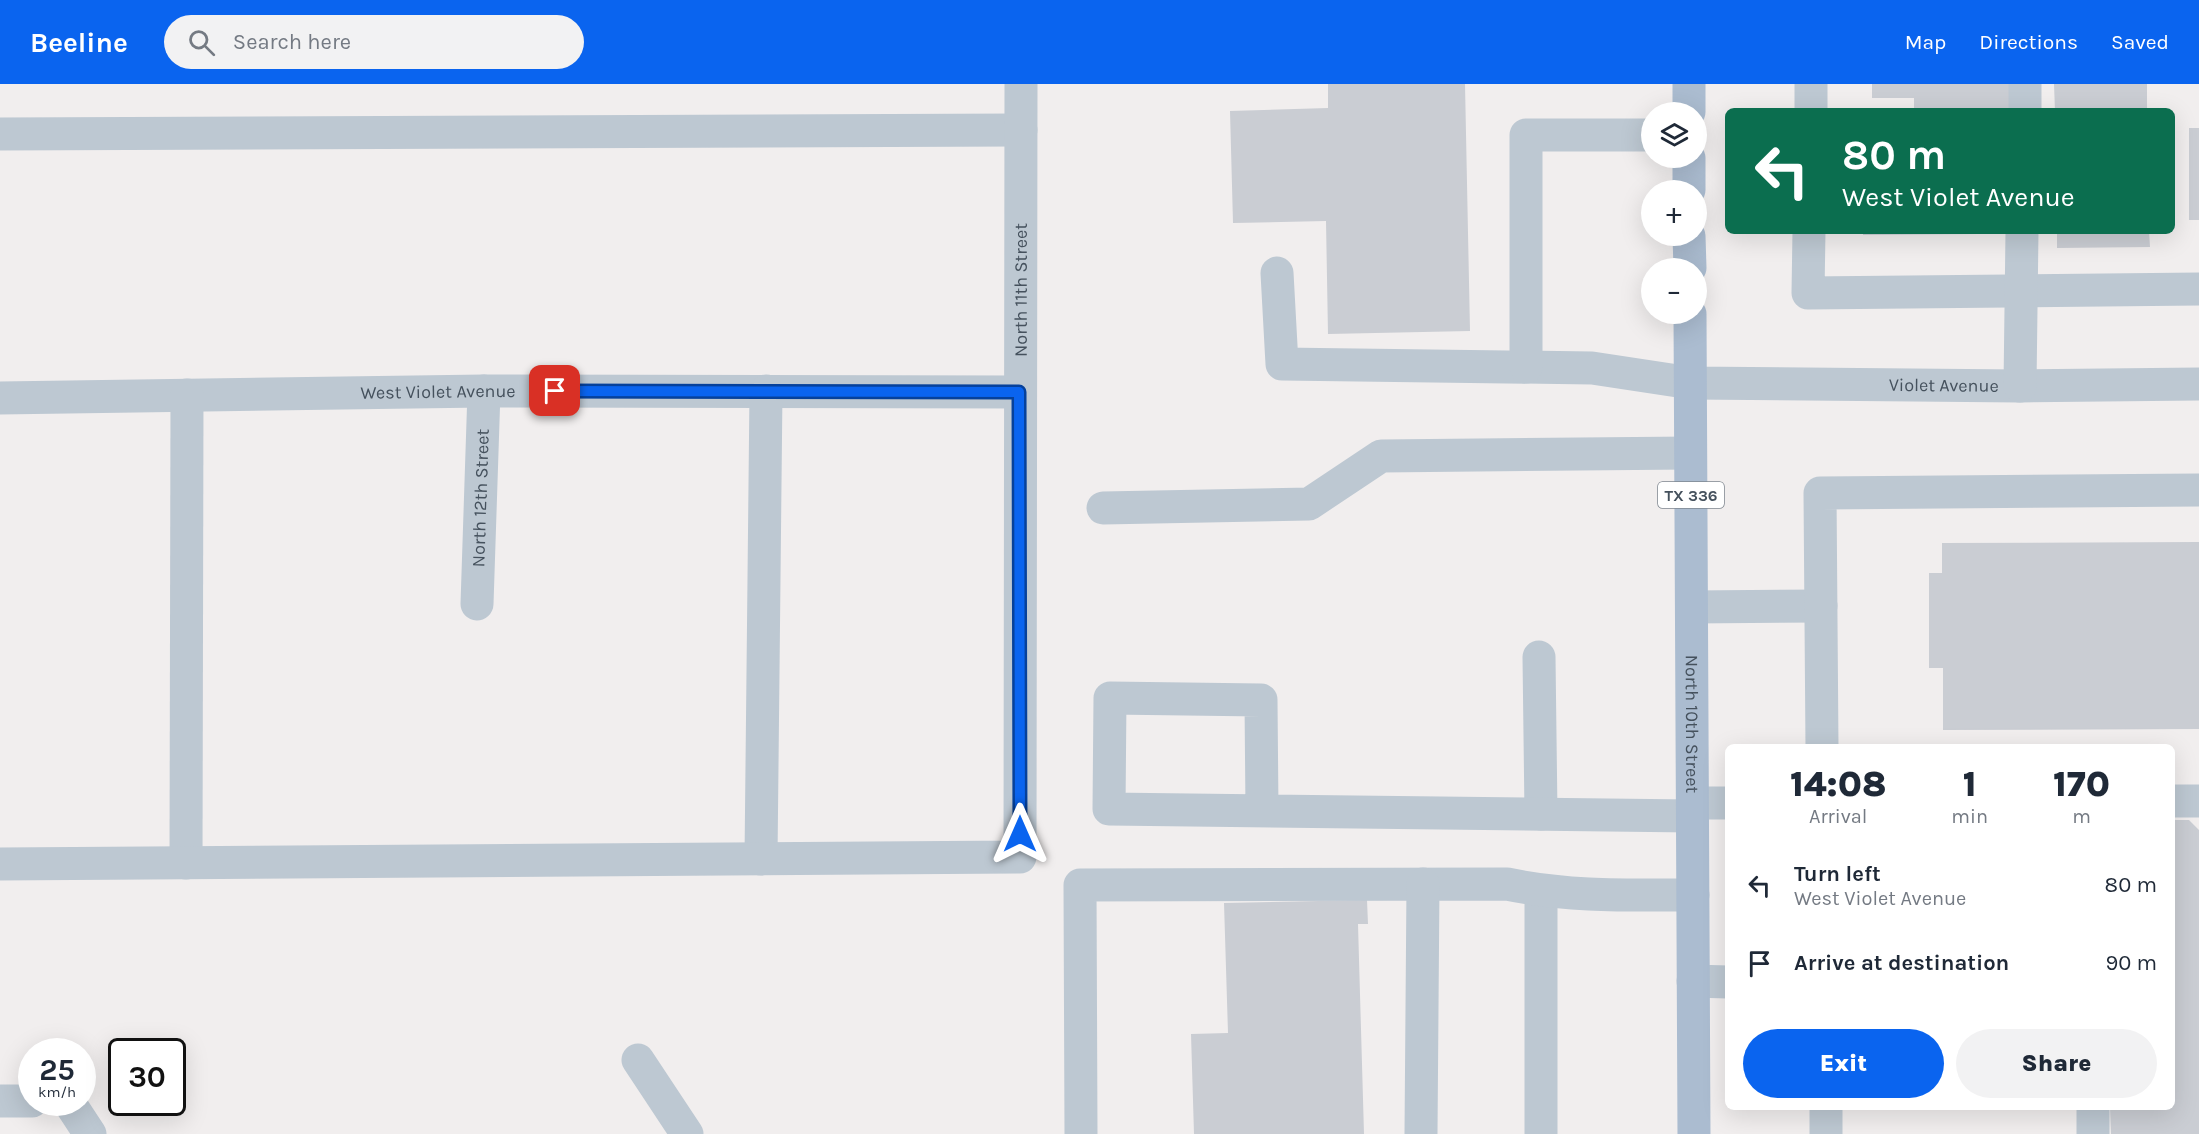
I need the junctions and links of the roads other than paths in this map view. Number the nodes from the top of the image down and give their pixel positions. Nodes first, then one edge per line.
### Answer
1 (1021, 84) edge
2 (1689, 84) edge
3 (1811, 84) edge
4 (2025, 84) edge
5 (1689, 102) edge
6 (1811, 108) edge
7 (2025, 108) edge
8 (1021, 130) junction
9 (0, 134) edge
10 (1641, 135) edge
11 (1809, 234) edge
12 (2022, 234) edge
13 (1277, 273) dead end
14 (2021, 290) junction
15 (2199, 290) edge
16 (1690, 324) edge
17 (1526, 367) junction
18 (1690, 383) junction
19 (2199, 384) edge
20 (2020, 386) junction
21 (484, 391) junction
22 (766, 391) junction
23 (1019, 392) junction
24 (187, 395) junction
25 (0, 398) edge
26 (1690, 453) junction
27 (2199, 490) edge
28 (1103, 508) dead end
29 (477, 603) dead end
30 (1821, 606) junction
31 (1692, 607) junction
32 (1539, 657) dead end
33 (1822, 744) edge
34 (2175, 801) edge
35 (2199, 801) edge
36 (1725, 804) edge
37 (1693, 809) junction
38 (1262, 811) junction
39 (1541, 814) junction
40 (760, 859) junction
41 (186, 863) junction
42 (0, 864) edge
43 (1423, 884) junction
44 (1541, 891) junction
45 (1693, 895) junction
46 (1693, 981) junction
47 (1725, 982) edge
48 (638, 1060) dead end
49 (0, 1101) edge
50 (18, 1101) edge
51 (1826, 1110) edge
52 (2093, 1110) edge
53 (78, 1116) edge
54 (90, 1134) edge
55 (687, 1134) edge
56 (1081, 1134) edge
57 (1421, 1134) edge
58 (1541, 1134) edge
59 (1694, 1134) edge
60 (1826, 1134) edge
61 (2093, 1134) edge

1 - 8 street, North 11th Street
2 - 5 main road
3 - 6 street
4 - 7 street
8 - 9 street
8 - 23 street, North 11th Street
10 - 17 street
11 - 14 street
12 - 14 street
13 - 17 street, Violet Avenue
14 - 15 street
14 - 20 street
16 - 18 main road, North 10th Street / TX 336
17 - 18 street, Violet Avenue
18 - 20 street, Violet Avenue
18 - 26 main road, North 10th Street / TX 336
19 - 20 street, Violet Avenue
21 - 22 street, West Violet Avenue
21 - 24 street, West Violet Avenue
21 - 29 street, North 12th Street
22 - 23 street, West Violet Avenue
22 - 40 street
23 - 40 street, North 11th Street
24 - 25 street, West Violet Avenue
24 - 41 street
26 - 28 street
26 - 31 main road, North 10th Street / TX 336
27 - 30 street
30 - 31 street
30 - 33 street
31 - 37 main road, North 10th Street / TX 336
32 - 39 street
34 - 35 street
36 - 37 street
37 - 39 street
37 - 45 main road, North 10th Street / TX 336
38 - 38 street
38 - 39 street
40 - 41 street
41 - 42 street
43 - 44 street
43 - 56 street
43 - 57 street
44 - 45 street
44 - 58 street
45 - 46 main road, North 10th Street / TX 336
46 - 47 street
46 - 59 main road, North 10th Street / TX 336
48 - 55 street
49 - 50 street
51 - 60 street
52 - 61 street
53 - 54 street

